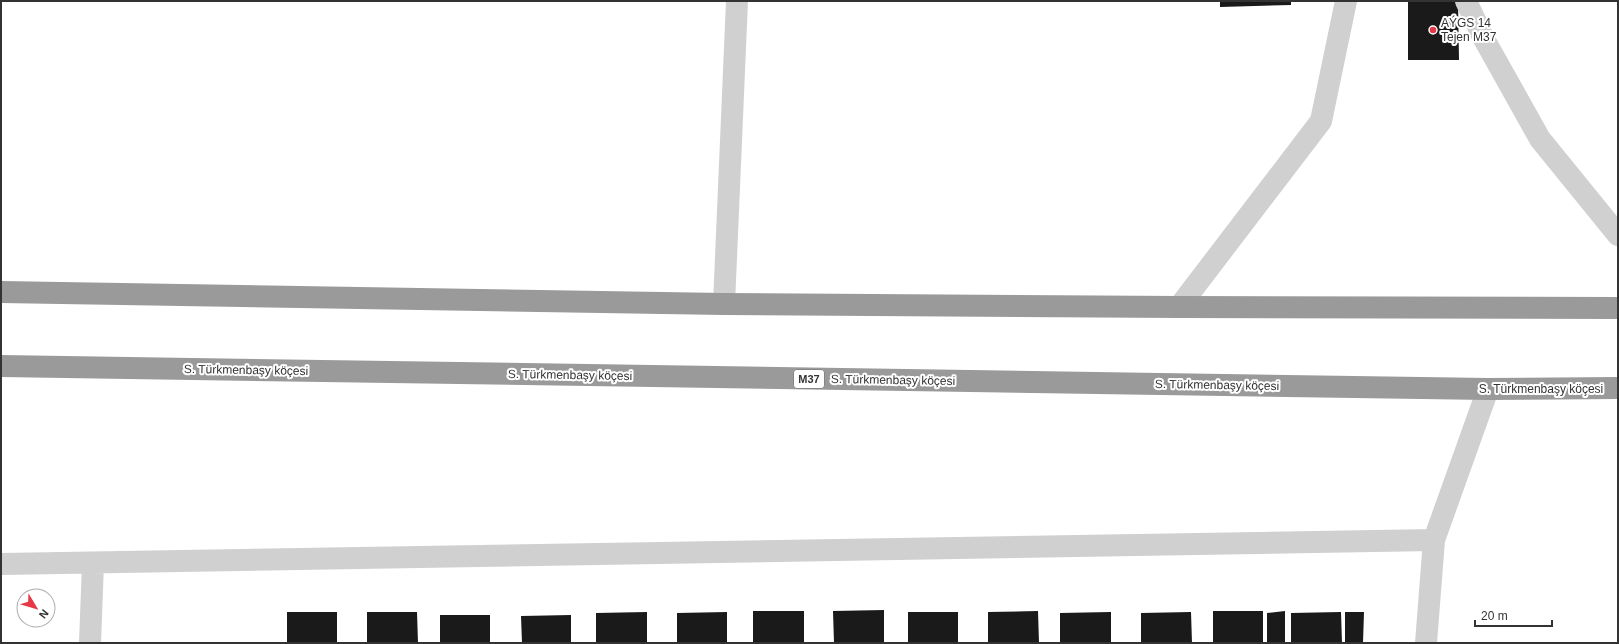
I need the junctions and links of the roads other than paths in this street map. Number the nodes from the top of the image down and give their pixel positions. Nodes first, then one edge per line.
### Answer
1 (737, 1) edge
2 (1346, 1) edge
3 (1466, 1) edge
4 (1618, 235) edge
5 (1, 292) edge
6 (724, 304) junction
7 (1179, 307) junction
8 (1618, 308) edge
9 (1, 366) edge
10 (1618, 388) edge
11 (1488, 389) junction
12 (1434, 540) junction
13 (93, 563) junction
14 (1, 564) edge
15 (90, 643) edge
16 (1426, 643) edge

1 - 6 street
2 - 7 street
3 - 4 street
5 - 6 highway
6 - 7 highway
7 - 8 highway
9 - 11 highway, S. Türkmenbaşy köçesi / M37
10 - 11 highway, S. Türkmenbaşy köçesi / M37
11 - 12 street
12 - 13 street
12 - 16 street
13 - 14 street
13 - 15 street

